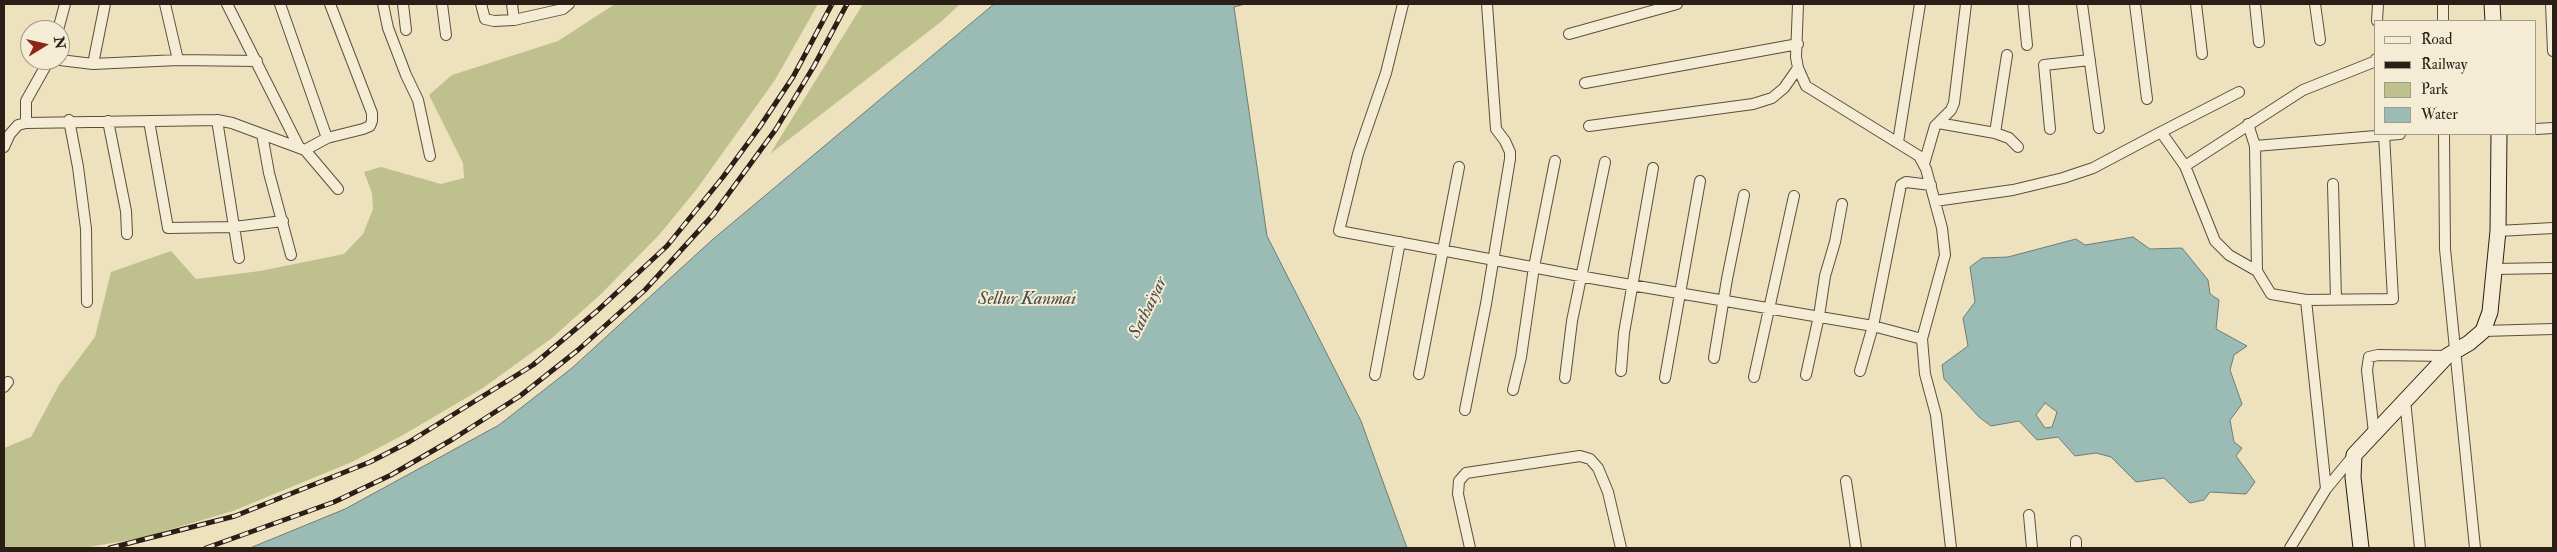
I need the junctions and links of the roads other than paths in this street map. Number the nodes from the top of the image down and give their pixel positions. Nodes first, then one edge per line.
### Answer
1 (65, 4) edge
2 (105, 4) edge
3 (165, 4) edge
4 (227, 4) edge
5 (280, 4) edge
6 (330, 4) edge
7 (383, 4) edge
8 (403, 4) edge
9 (442, 4) edge
10 (481, 4) edge
11 (512, 4) edge
12 (568, 4) edge
13 (1403, 4) edge
14 (1486, 4) edge
15 (1677, 4) edge
16 (1798, 4) edge
17 (1920, 4) edge
18 (1966, 4) edge
19 (2023, 4) edge
20 (2082, 4) edge
21 (2135, 4) edge
22 (2196, 4) edge
23 (2255, 4) edge
24 (2315, 4) edge
25 (2378, 4) edge
26 (2442, 4) edge
27 (2492, 4) edge
28 (2551, 4) edge
29 (61, 20) edge
30 (514, 20) junction
31 (2377, 20) edge
32 (2443, 20) edge
33 (2493, 20) edge
34 (406, 30) dead end
35 (1569, 34) dead end
36 (446, 35) dead end
37 (2320, 40) dead end
38 (2259, 42) dead end
39 (1798, 44) junction
40 (2027, 44) dead end
41 (2553, 51) edge
42 (2202, 54) dead end
43 (2007, 55) dead end
44 (178, 60) junction
45 (2090, 60) junction
46 (70, 61) edge
47 (257, 61) junction
48 (2374, 61) edge
49 (93, 64) junction
50 (1798, 68) junction
51 (43, 70) edge
52 (1585, 83) dead end
53 (2239, 92) dead end
54 (2148, 99) dead end
55 (69, 120) junction
56 (217, 120) junction
57 (108, 121) junction
58 (149, 121) junction
59 (26, 123) junction
60 (1938, 124) junction
61 (2248, 124) junction
62 (1589, 126) dead end
63 (2050, 128) dead end
64 (2099, 128) dead end
65 (2553, 128) edge
66 (2537, 129) edge
67 (2161, 132) junction
68 (1995, 133) junction
69 (262, 134) junction
70 (2374, 135) edge
71 (2384, 135) edge
72 (2444, 135) edge
73 (2499, 135) edge
74 (327, 138) junction
75 (1898, 142) junction
76 (2255, 146) junction
77 (4, 147) edge
78 (2018, 147) dead end
79 (302, 149) junction
80 (430, 156) dead end
81 (1555, 161) dead end
82 (1605, 162) dead end
83 (1924, 164) junction
84 (2185, 166) junction
85 (1459, 167) dead end
86 (1653, 168) dead end
87 (1700, 181) dead end
88 (2332, 184) dead end
89 (1931, 186) junction
90 (338, 189) dead end
91 (1744, 195) dead end
92 (1794, 196) dead end
93 (1935, 201) junction
94 (1842, 204) dead end
95 (283, 221) junction
96 (234, 227) junction
97 (2553, 228) edge
98 (2498, 231) junction
99 (127, 234) dead end
100 (1400, 242) junction
101 (1442, 250) junction
102 (291, 255) dead end
103 (239, 258) dead end
104 (1493, 261) junction
105 (1534, 268) junction
106 (2553, 268) edge
107 (2494, 269) junction
108 (2257, 271) junction
109 (1582, 276) junction
110 (1633, 285) junction
111 (1679, 293) junction
112 (1723, 300) junction
113 (2306, 300) junction
114 (2336, 300) junction
115 (87, 302) dead end
116 (1771, 308) junction
117 (1819, 316) junction
118 (1873, 326) junction
119 (2553, 329) edge
120 (2483, 331) junction
121 (1922, 339) junction
122 (2450, 354) junction
123 (1714, 358) dead end
124 (1621, 371) dead end
125 (1860, 371) dead end
126 (1419, 374) dead end
127 (1375, 375) dead end
128 (1806, 375) dead end
129 (1754, 377) dead end
130 (1565, 378) dead end
131 (1665, 378) dead end
132 (1513, 390) dead end
133 (2405, 400) junction
134 (1465, 410) dead end
135 (2374, 433) junction
136 (2354, 455) junction
137 (1846, 481) dead end
138 (2326, 489) junction
139 (2029, 516) dead end
140 (1470, 548) edge
141 (1621, 548) edge
142 (1856, 548) edge
143 (1951, 548) edge
144 (2032, 548) edge
145 (2290, 548) edge
146 (2360, 548) edge
147 (2420, 548) edge
148 (2475, 548) edge

1 - 29 street
2 - 49 street
3 - 44 street
4 - 47 street
5 - 74 street
6 - 74 street
7 - 80 street
8 - 34 street
9 - 36 street
10 - 30 street
11 - 30 street
12 - 30 street
13 - 100 street
14 - 104 street
15 - 35 street
16 - 39 street
17 - 75 street
18 - 60 street
19 - 40 street
20 - 45 street
21 - 54 street
22 - 42 street
23 - 38 street
24 - 37 street
25 - 31 street
26 - 32 street
27 - 33 street
28 - 41 street
39 - 50 street
39 - 52 street
43 - 68 street
44 - 47 street
44 - 49 street
45 - 63 street
45 - 64 street
46 - 49 street
47 - 79 street
48 - 61 street
50 - 62 street
50 - 75 street
51 - 59 street
53 - 67 street
55 - 57 street
55 - 59 street
55 - 115 street
56 - 58 street
56 - 69 street
56 - 96 street
57 - 58 street
57 - 99 street
58 - 96 street
59 - 77 street
60 - 68 street
60 - 83 street
61 - 76 street
61 - 84 street
65 - 66 street
67 - 84 street
67 - 93 street
68 - 78 street
69 - 79 street
69 - 95 street
70 - 76 street
71 - 114 street
72 - 122 street
73 - 98 street
74 - 79 street
75 - 83 street
76 - 108 street
79 - 90 street
81 - 105 street
82 - 109 street
83 - 89 street
84 - 108 street
85 - 101 street
86 - 110 street
87 - 111 street
88 - 114 street
89 - 93 street
89 - 118 street
91 - 112 street
92 - 116 street
93 - 121 street
94 - 117 street
95 - 96 street
95 - 102 street
96 - 103 street
97 - 98 street
98 - 107 street
100 - 101 street
100 - 127 street
101 - 104 street
101 - 126 street
104 - 105 street
104 - 134 street
105 - 109 street
105 - 132 street
106 - 107 street
107 - 120 street
108 - 113 street
109 - 110 street
109 - 130 street
110 - 111 street
110 - 124 street
111 - 112 street
111 - 131 street
112 - 116 street
112 - 123 street
113 - 114 street
113 - 138 street
116 - 117 street
116 - 129 street
117 - 118 street
117 - 128 street
118 - 121 street
118 - 125 street
119 - 120 street
120 - 122 street
121 - 143 street
122 - 133 street
122 - 135 street
122 - 148 street
133 - 135 street
133 - 147 street
135 - 136 street
136 - 138 street
136 - 146 street
137 - 142 street
138 - 145 street
139 - 144 street
140 - 141 street

